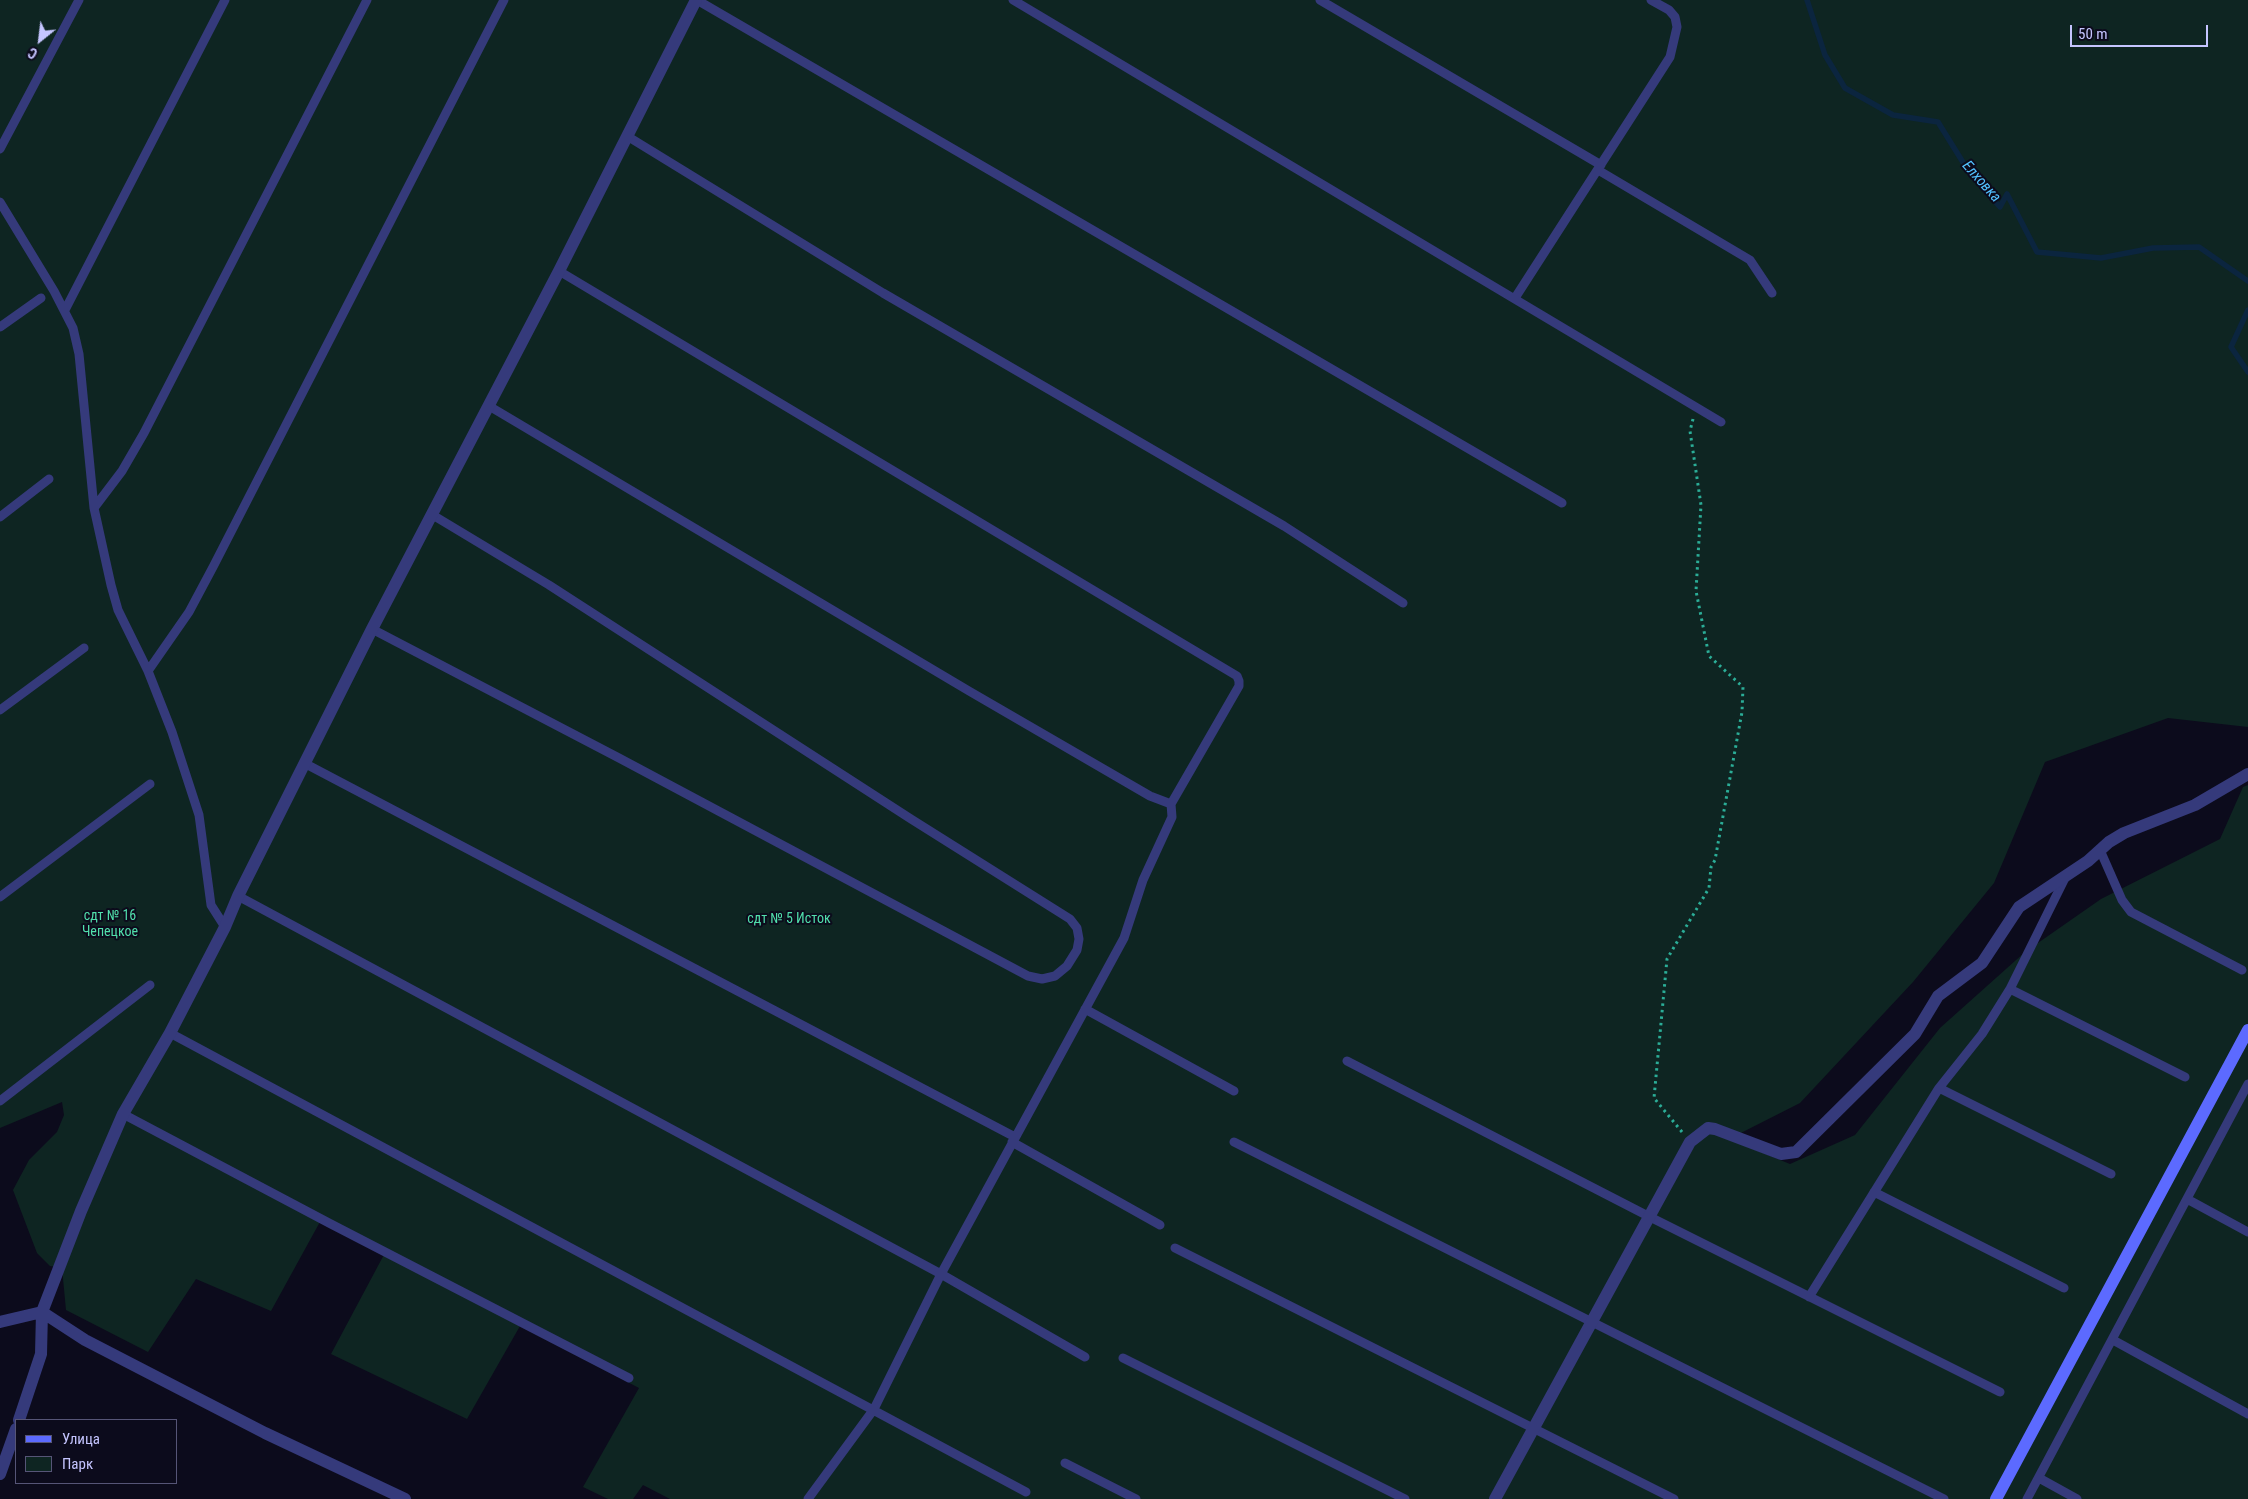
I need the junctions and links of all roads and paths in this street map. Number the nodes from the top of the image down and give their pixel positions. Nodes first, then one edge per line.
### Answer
1 (79, 0) edge
2 (225, 0) edge
3 (367, 0) edge
4 (504, 0) edge
5 (697, 0) edge
6 (1013, 0) edge
7 (1320, 0) edge
8 (1651, 0) edge
9 (626, 136) junction
10 (0, 149) edge
11 (1599, 168) junction
12 (0, 202) edge
13 (559, 270) junction
14 (1772, 293) dead end
15 (41, 298) dead end
16 (1515, 298) junction
17 (65, 310) junction
18 (0, 327) edge
19 (489, 406) junction
20 (1695, 407) junction
21 (1721, 422) dead end
22 (49, 479) dead end
23 (1562, 503) dead end
24 (94, 508) junction
25 (431, 514) junction
26 (0, 517) edge
27 (1403, 603) dead end
28 (372, 629) junction
29 (84, 648) dead end
30 (148, 671) junction
31 (0, 710) edge
32 (304, 763) junction
33 (2248, 774) edge
34 (150, 784) dead end
35 (1171, 804) junction
36 (2100, 850) junction
37 (2066, 876) junction
38 (238, 896) junction
39 (0, 897) edge
40 (225, 927) junction
41 (2242, 970) dead end
42 (150, 985) dead end
43 (2010, 989) junction
44 (1085, 1009) junction
45 (2248, 1030) edge
46 (170, 1033) junction
47 (1347, 1061) dead end
48 (2185, 1077) dead end
49 (2248, 1084) edge
50 (1939, 1088) junction
51 (1234, 1091) dead end
52 (0, 1101) edge
53 (124, 1114) junction
54 (1013, 1140) junction
55 (1234, 1142) dead end
56 (1690, 1142) junction
57 (2111, 1174) dead end
58 (1874, 1192) junction
59 (2187, 1199) junction
60 (1650, 1217) junction
61 (1160, 1225) dead end
62 (2248, 1232) edge
63 (1175, 1248) dead end
64 (941, 1274) junction
65 (2064, 1288) dead end
66 (1809, 1297) junction
67 (42, 1312) junction
68 (0, 1322) edge
69 (1591, 1322) junction
70 (2113, 1340) junction
71 (1085, 1357) dead end
72 (1124, 1358) dead end
73 (629, 1378) dead end
74 (2000, 1392) dead end
75 (874, 1409) junction
76 (2248, 1414) edge
77 (19, 1419) edge
78 (1533, 1428) junction
79 (15, 1432) edge
80 (1065, 1463) dead end
81 (0, 1474) edge
82 (2039, 1478) junction
83 (1026, 1492) dead end
84 (405, 1499) edge
85 (808, 1499) edge
86 (1136, 1499) edge
87 (1405, 1499) edge
88 (1496, 1499) edge
89 (1674, 1499) edge
90 (1944, 1499) edge
91 (1996, 1499) edge
92 (2027, 1499) edge
93 (2077, 1499) edge

1 - 10 lane
2 - 17 lane
3 - 24 lane
4 - 30 lane
5 - 9 street
5 - 23 lane
6 - 16 lane
7 - 11 lane
8 - 11 lane
9 - 13 street
9 - 27 lane
11 - 14 lane
11 - 16 lane
12 - 17 lane
13 - 19 street
13 - 35 lane
15 - 18 lane
16 - 20 lane
17 - 24 lane
19 - 25 street
19 - 35 lane
20 - 21 lane
20 - 56 path
22 - 26 lane
24 - 30 lane
25 - 28 street
25 - 28 lane
28 - 32 street
29 - 31 lane
30 - 40 lane
32 - 38 street
32 - 54 lane
33 - 36 street
34 - 39 lane
35 - 44 lane
36 - 37 street
36 - 41 lane
37 - 43 lane
37 - 56 street
38 - 40 street
38 - 64 lane
40 - 46 street
42 - 52 lane
43 - 48 lane
43 - 50 lane
44 - 51 lane
44 - 54 lane
45 - 91 street
46 - 53 street
46 - 75 lane
47 - 60 lane
49 - 59 lane
50 - 57 lane
50 - 58 lane
53 - 67 street
53 - 73 lane
54 - 61 lane
54 - 64 lane
55 - 69 lane
56 - 60 street
58 - 65 lane
58 - 66 lane
59 - 62 lane
59 - 70 lane
60 - 66 lane
60 - 69 street
63 - 78 lane
64 - 71 lane
64 - 75 lane
66 - 74 lane
67 - 68 street
67 - 77 street
67 - 84 street
69 - 78 street
69 - 90 lane
70 - 76 lane
70 - 82 lane
72 - 87 lane
75 - 83 lane
75 - 85 lane
78 - 88 street
78 - 89 lane
79 - 81 street
80 - 86 lane
82 - 92 lane
82 - 93 lane

